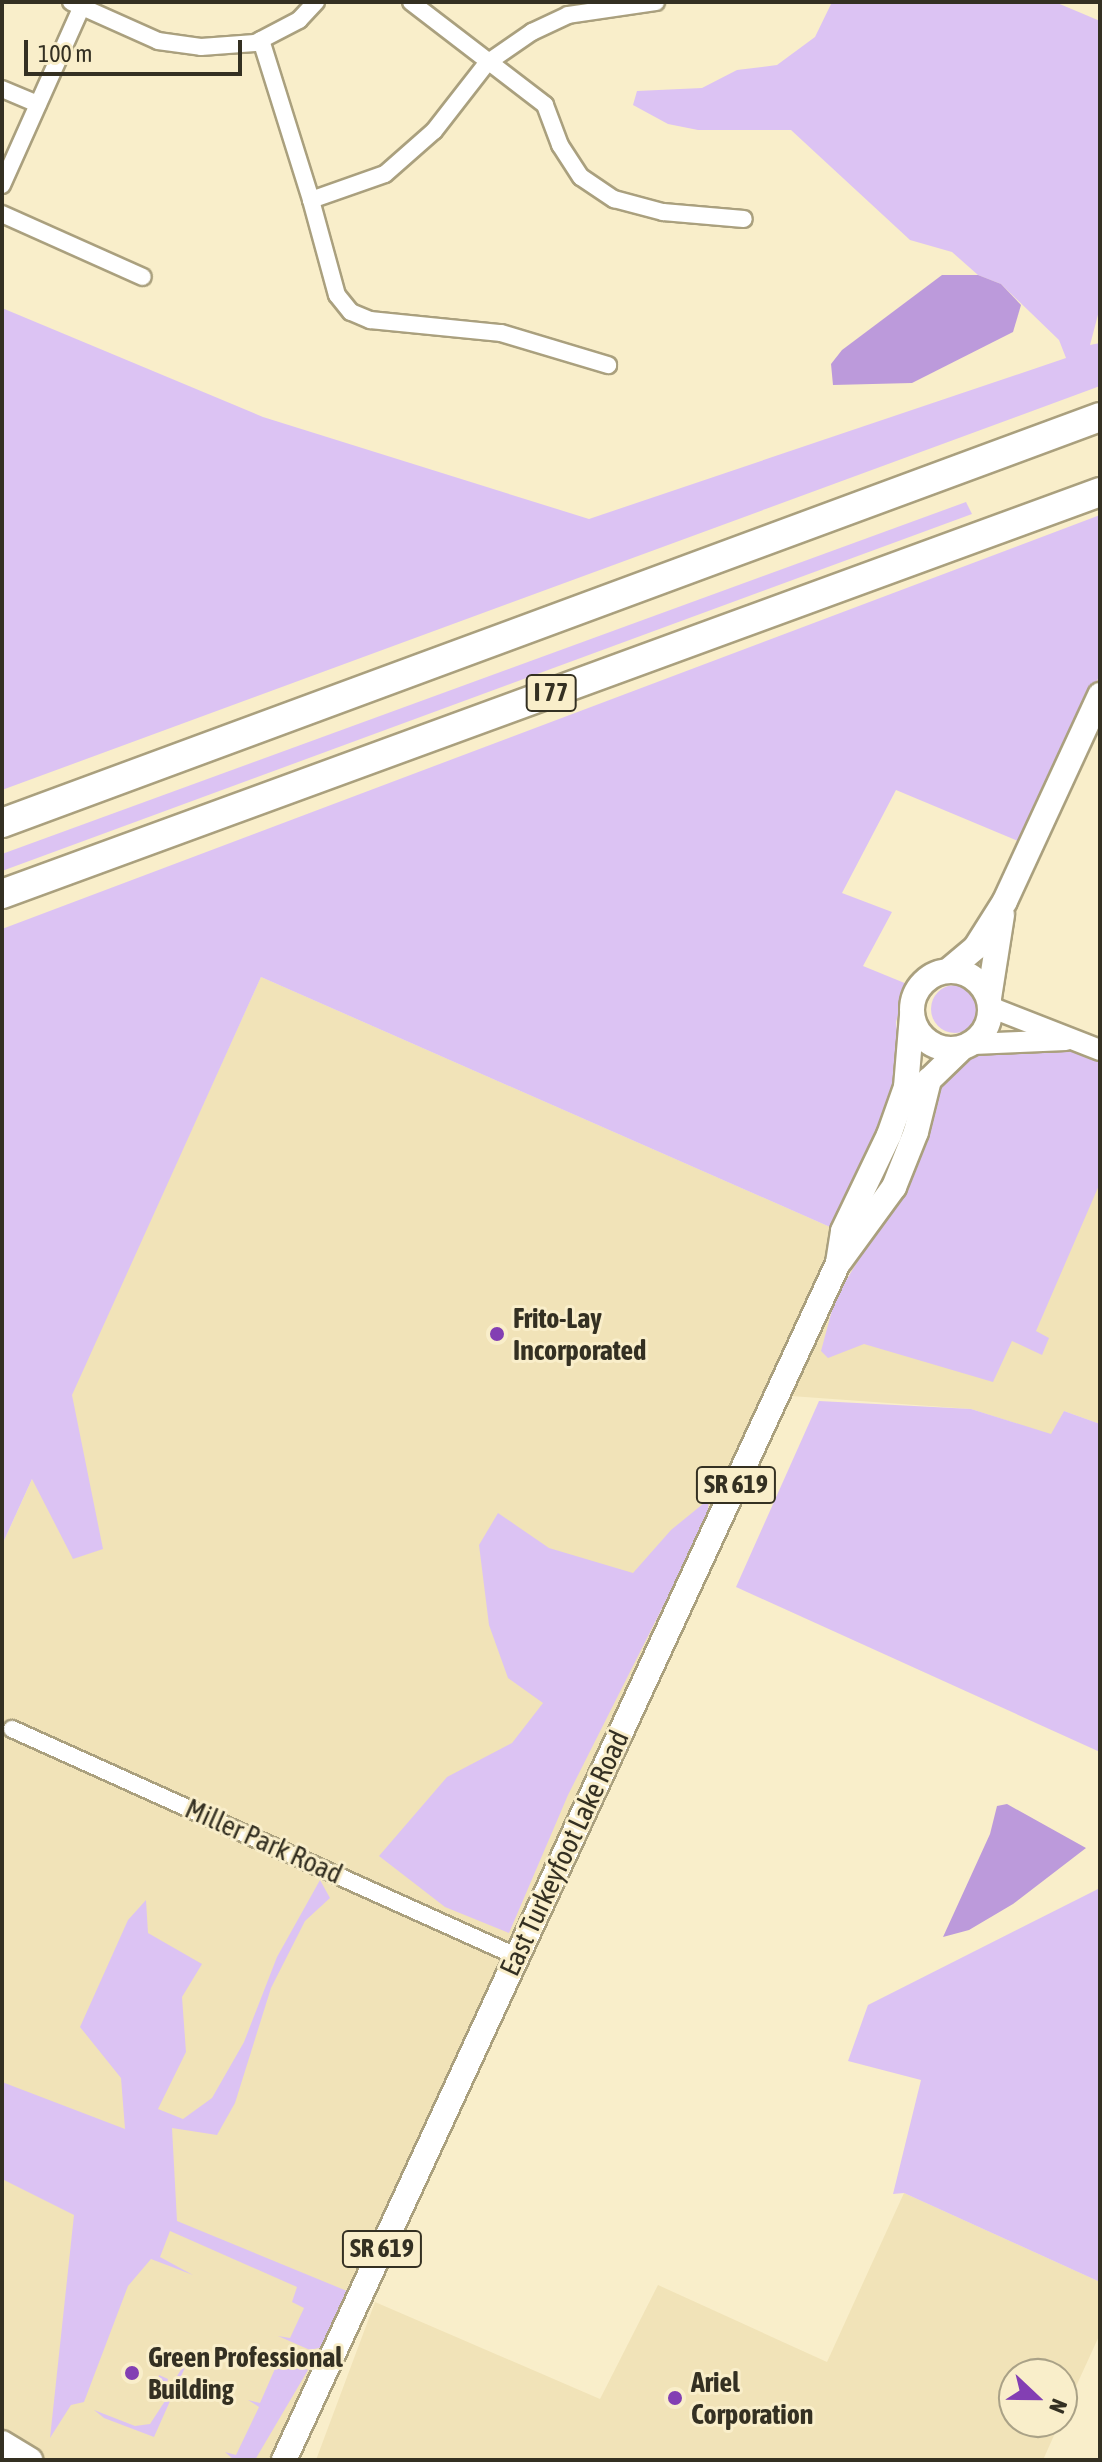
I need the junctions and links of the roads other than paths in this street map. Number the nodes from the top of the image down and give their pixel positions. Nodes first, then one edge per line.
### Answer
1 (316, 2) edge
2 (411, 2) edge
3 (656, 2) edge
4 (78, 4) edge
5 (261, 40) junction
6 (487, 63) junction
7 (2, 89) edge
8 (38, 104) junction
9 (2, 185) edge
10 (311, 200) junction
11 (2, 214) edge
12 (744, 219) dead end
13 (143, 277) dead end
14 (608, 365) dead end
15 (1100, 417) edge
16 (1100, 492) edge
17 (1100, 695) edge
18 (2, 823) edge
19 (2, 894) edge
20 (1005, 901) junction
21 (949, 970) junction
22 (990, 1002) junction
23 (912, 1016) junction
24 (1070, 1040) junction
25 (967, 1046) junction
26 (1100, 1050) edge
27 (838, 1263) junction
28 (12, 1729) dead end
29 (516, 1956) junction
30 (2, 2443) edge
31 (293, 2455) edge
32 (30, 2460) edge

1 - 5 street
2 - 6 street
3 - 6 street
4 - 5 street
4 - 8 street
5 - 10 street
6 - 10 street
6 - 12 street
7 - 8 street
8 - 9 street
10 - 14 street
11 - 13 street
15 - 18 highway, I 77
16 - 19 highway, I 77
17 - 20 main road
20 - 21 main road
20 - 22 main road
21 - 22 main road
21 - 23 main road
22 - 24 street
22 - 25 main road
23 - 25 main road
23 - 27 main road, East Turkeyfoot Lake Road
24 - 25 street
24 - 26 street
25 - 27 main road, East Turkeyfoot Lake Road
27 - 29 main road, East Turkeyfoot Lake Road / SR 619
28 - 29 street, Miller Park Road
29 - 31 main road, East Turkeyfoot Lake Road / SR 619
30 - 32 main road

